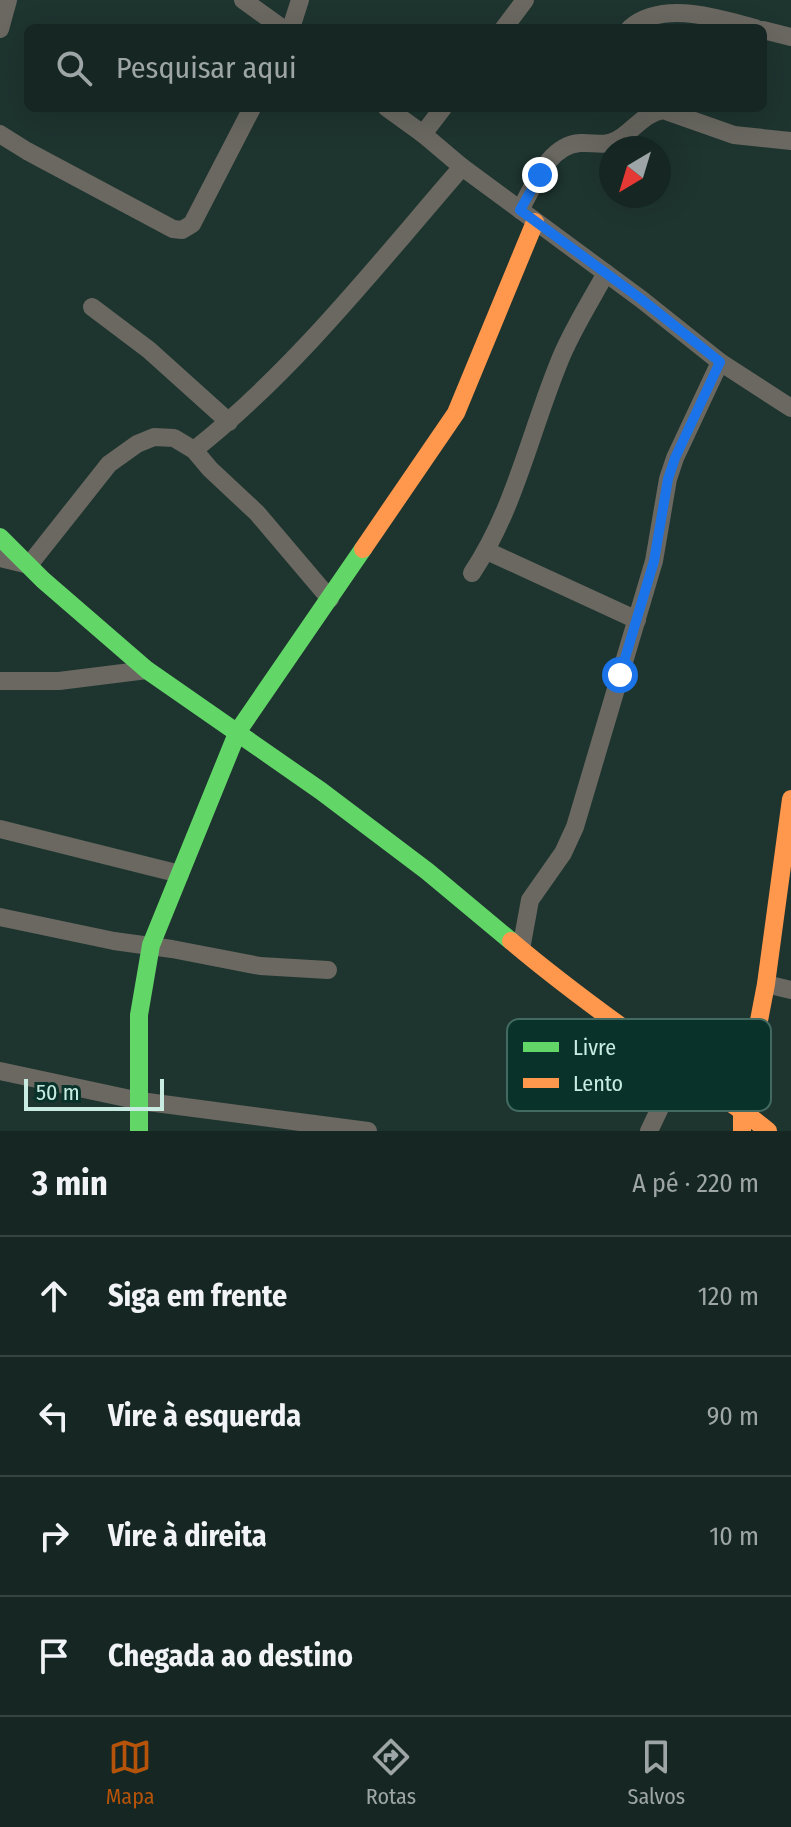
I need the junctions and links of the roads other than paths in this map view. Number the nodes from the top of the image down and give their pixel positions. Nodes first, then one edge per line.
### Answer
1 (8, 0) edge
2 (243, 0) edge
3 (300, 0) edge
4 (525, 0) edge
5 (276, 24) edge
6 (292, 24) edge
7 (507, 24) edge
8 (635, 24) edge
9 (735, 24) edge
10 (0, 29) edge
11 (767, 31) edge
12 (791, 37) edge
13 (250, 112) edge
14 (393, 112) edge
15 (440, 112) edge
16 (653, 112) edge
17 (669, 112) edge
18 (0, 134) edge
19 (423, 134) junction
20 (791, 141) edge
21 (462, 167) junction
22 (520, 210) junction
23 (535, 222) junction
24 (606, 273) junction
25 (92, 307) dead end
26 (720, 362) junction
27 (791, 408) edge
28 (229, 422) junction
29 (194, 450) junction
30 (0, 537) edge
31 (487, 551) junction
32 (0, 558) edge
33 (29, 565) junction
34 (472, 573) dead end
35 (330, 599) junction
36 (637, 620) junction
37 (147, 670) junction
38 (0, 681) edge
39 (238, 731) junction
40 (791, 799) edge
41 (0, 829) edge
42 (180, 874) junction
43 (0, 917) edge
44 (151, 945) junction
45 (521, 949) junction
46 (328, 970) dead end
47 (766, 984) junction
48 (791, 990) edge
49 (612, 1019) edge
50 (759, 1019) edge
51 (0, 1071) edge
52 (140, 1101) junction
53 (659, 1111) edge
54 (744, 1111) edge
55 (333, 1128) edge
56 (139, 1131) edge
57 (368, 1131) edge
58 (649, 1131) edge
59 (768, 1131) edge

1 - 10 street
2 - 5 street
3 - 6 street
4 - 7 street
8 - 9 street
11 - 12 street
13 - 18 street
14 - 19 street
15 - 19 street
16 - 22 street
17 - 20 street
19 - 21 street
21 - 22 street
21 - 28 street
22 - 23 street
23 - 24 street
23 - 35 street
24 - 26 street
24 - 31 street
25 - 28 street
26 - 27 street
26 - 36 street
28 - 29 street
29 - 33 street
29 - 35 street
30 - 33 street
31 - 34 street
31 - 36 street
32 - 33 street
33 - 37 street
35 - 39 street
36 - 45 street
37 - 38 street
37 - 39 street
39 - 42 street
39 - 45 street
40 - 47 street
41 - 42 street
42 - 44 street
43 - 44 street
44 - 46 street
44 - 52 street
45 - 49 street
47 - 48 street
47 - 50 street
51 - 52 street
52 - 55 street
52 - 56 street
53 - 58 street
54 - 59 street
55 - 57 street

